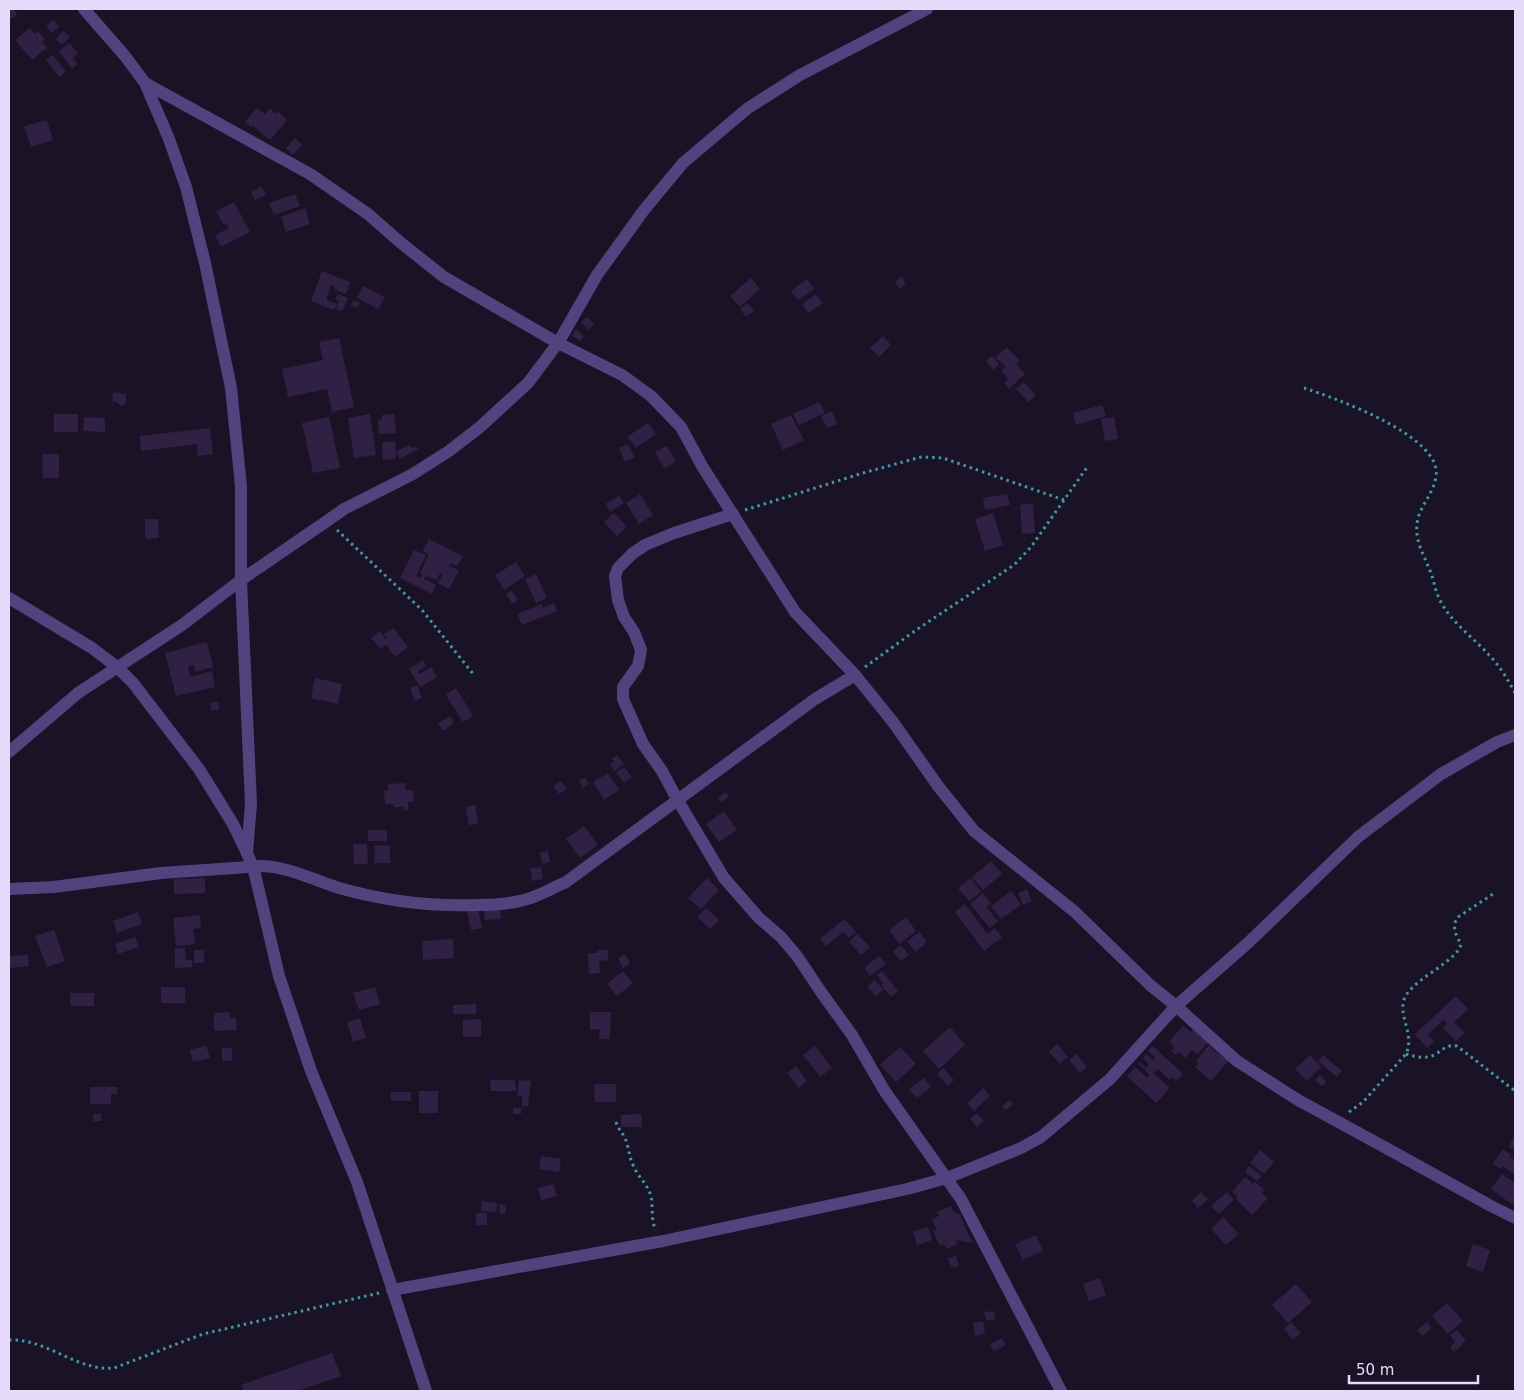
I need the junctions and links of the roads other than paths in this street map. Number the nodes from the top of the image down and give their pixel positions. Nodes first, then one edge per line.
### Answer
1 (84, 9) edge
2 (927, 9) edge
3 (145, 83) junction
4 (558, 343) junction
5 (733, 514) junction
6 (242, 580) junction
7 (9, 598) edge
8 (116, 666) junction
9 (855, 675) junction
10 (1515, 735) edge
11 (9, 752) edge
12 (677, 799) junction
13 (247, 853) junction
14 (253, 866) junction
15 (9, 890) edge
16 (1176, 1006) junction
17 (947, 1178) junction
18 (1515, 1218) edge
19 (392, 1290) junction
20 (426, 1391) edge
21 (1061, 1391) edge

1 - 3 street
2 - 4 street
3 - 4 street
3 - 6 street
4 - 5 street
4 - 6 street
5 - 9 street
5 - 12 street
6 - 8 street
6 - 13 street
7 - 8 street
8 - 11 street
8 - 13 street
9 - 12 street
9 - 16 street
10 - 16 street
12 - 14 street
12 - 17 street
13 - 14 street
14 - 15 street
14 - 19 street
16 - 17 street
16 - 18 street
17 - 19 street
17 - 21 street
19 - 20 street

